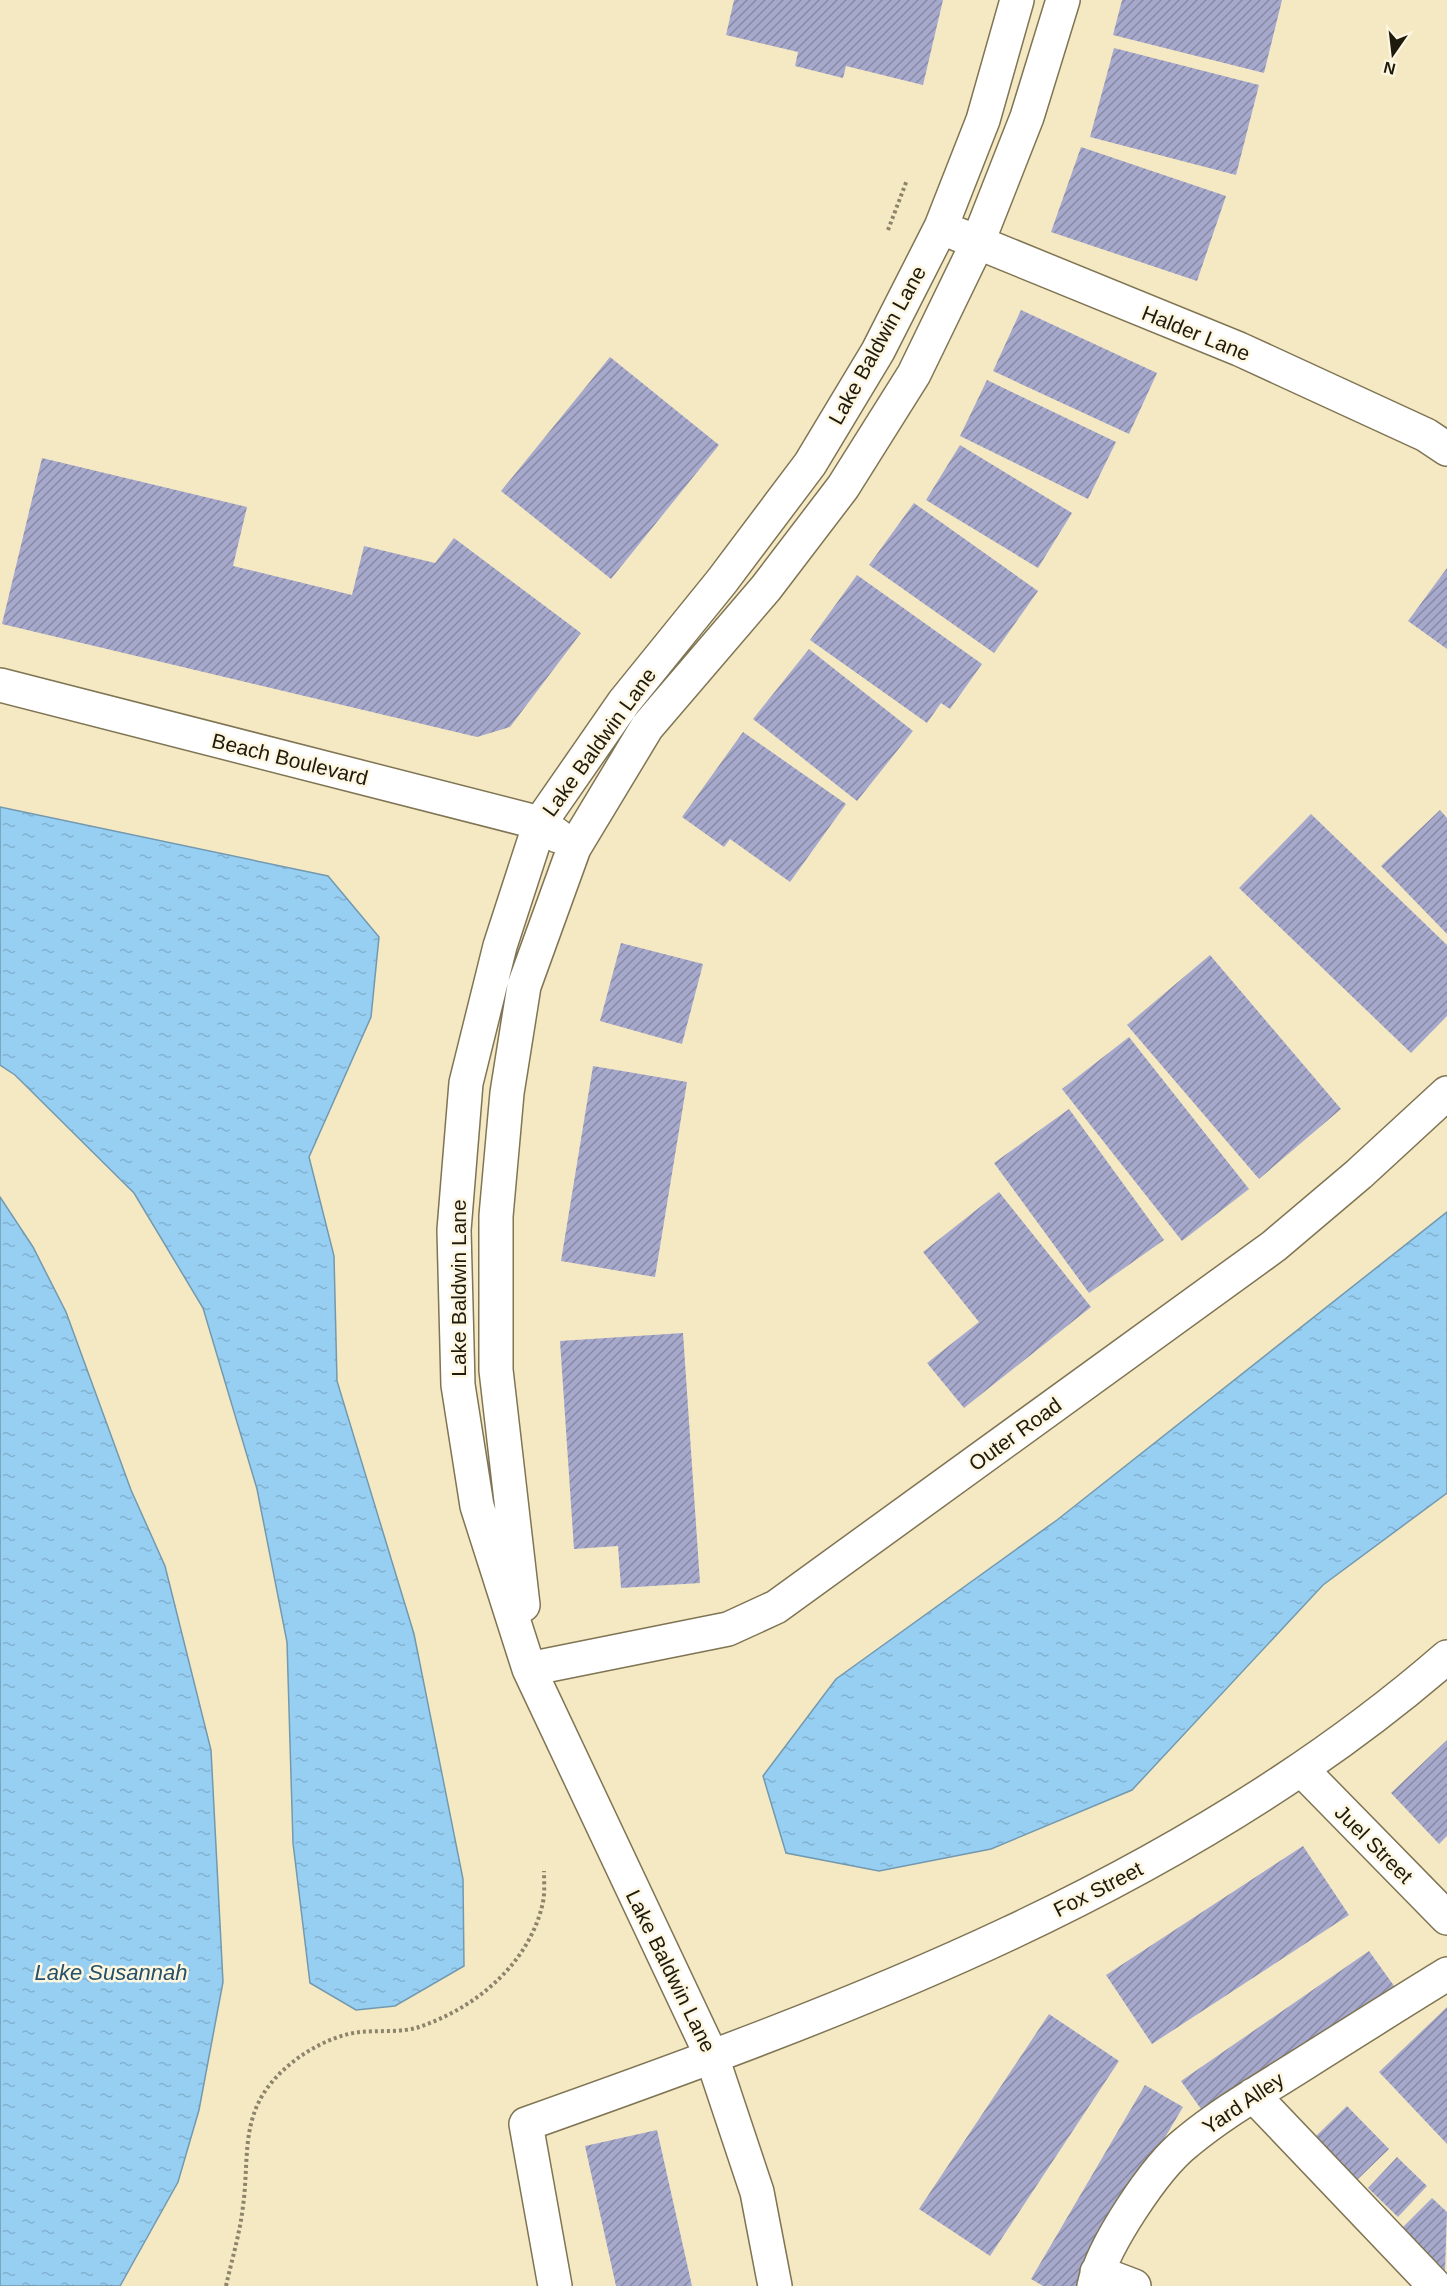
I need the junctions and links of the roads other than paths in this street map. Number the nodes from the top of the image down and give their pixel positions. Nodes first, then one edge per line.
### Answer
1 (1017, 0) edge
2 (1063, 0) edge
3 (941, 227) junction
4 (977, 244) junction
5 (1447, 449) edge
6 (0, 685) edge
7 (540, 823) junction
8 (574, 848) junction
9 (1447, 1093) edge
10 (1447, 1658) edge
11 (530, 1670) junction
12 (1302, 1770) junction
13 (1447, 1917) edge
14 (1447, 1974) edge
15 (712, 2057) junction
16 (1253, 2095) junction
17 (1096, 2279) edge
18 (555, 2286) edge
19 (775, 2286) edge
20 (1134, 2286) edge
21 (1435, 2286) edge

1 - 3 street, Lake Baldwin Lane
2 - 4 street, Lake Baldwin Lane
3 - 4 street, Halder Lane
3 - 7 street, Lake Baldwin Lane
4 - 5 street, Halder Lane
4 - 8 street, Lake Baldwin Lane
6 - 7 street, Beach Boulevard
7 - 8 street, Beach Boulevard
7 - 11 street, Lake Baldwin Lane
8 - 11 street, Lake Baldwin Lane
9 - 11 street, Outer Road
10 - 12 street, Fox Street
11 - 15 street, Lake Baldwin Lane
12 - 13 street, Juel Street
12 - 15 street, Fox Street
14 - 16 street, Yard Alley
15 - 18 street, Fox Street
15 - 19 street, Lake Baldwin Lane
16 - 17 street, Yard Alley
16 - 21 street
17 - 20 street

